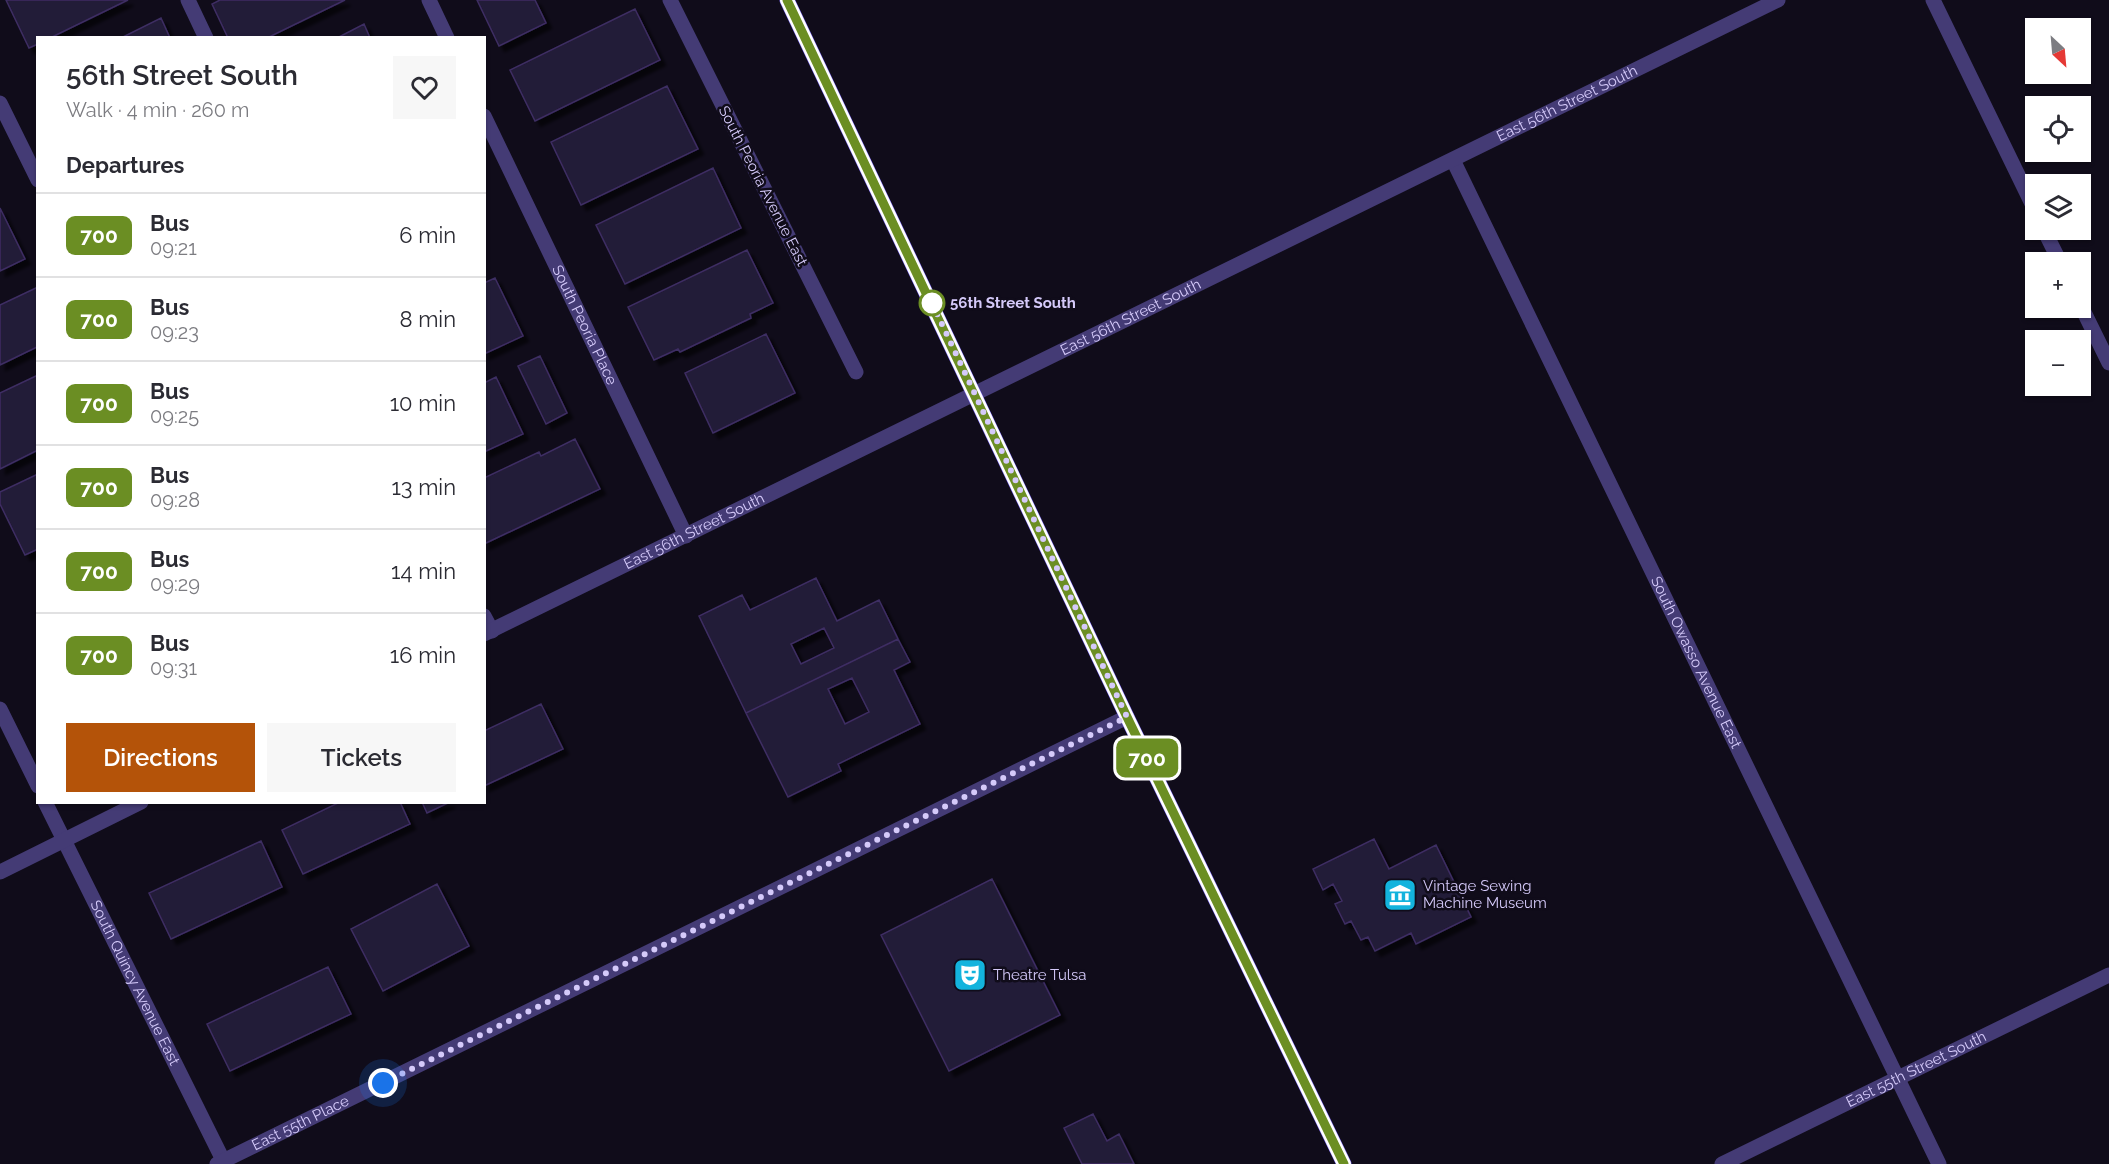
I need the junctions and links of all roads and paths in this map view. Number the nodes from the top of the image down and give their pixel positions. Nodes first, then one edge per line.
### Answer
1 (188, 0) edge
2 (429, 0) edge
3 (670, 0) edge
4 (787, 0) edge
5 (1778, 0) edge
6 (1933, 0) edge
7 (205, 36) edge
8 (446, 36) edge
9 (0, 103) edge
10 (486, 120) edge
11 (1453, 160) junction
12 (36, 176) edge
13 (2025, 189) edge
14 (2087, 318) edge
15 (2109, 363) edge
16 (856, 372) dead end
17 (975, 394) junction
18 (686, 536) junction
19 (488, 633) edge
20 (0, 709) edge
21 (1127, 717) junction
22 (36, 782) edge
23 (46, 804) edge
24 (137, 804) edge
25 (63, 840) junction
26 (0, 872) edge
27 (2109, 975) edge
28 (1898, 1079) junction
29 (222, 1163) edge
30 (1344, 1164) edge
31 (1722, 1164) edge
32 (1940, 1164) edge

1 - 7 street
2 - 8 street
3 - 16 street, South Peoria Avenue East
4 - 17 main road
5 - 11 street, East 56th Street South
6 - 13 street
9 - 12 street
10 - 18 street, South Peoria Place
11 - 17 street, East 56th Street South
11 - 28 street, South Owasso Avenue East
14 - 15 street
17 - 18 street, East 56th Street South
17 - 21 main road
18 - 19 street, East 56th Street South
20 - 22 street
21 - 29 street, East 55th Place
21 - 30 main road
23 - 25 street, South Quincy Avenue East
24 - 25 street
25 - 26 street
25 - 29 street, South Quincy Avenue East
27 - 28 street, East 55th Street South
28 - 31 street, East 55th Street South
28 - 32 street, South Owasso Avenue East

